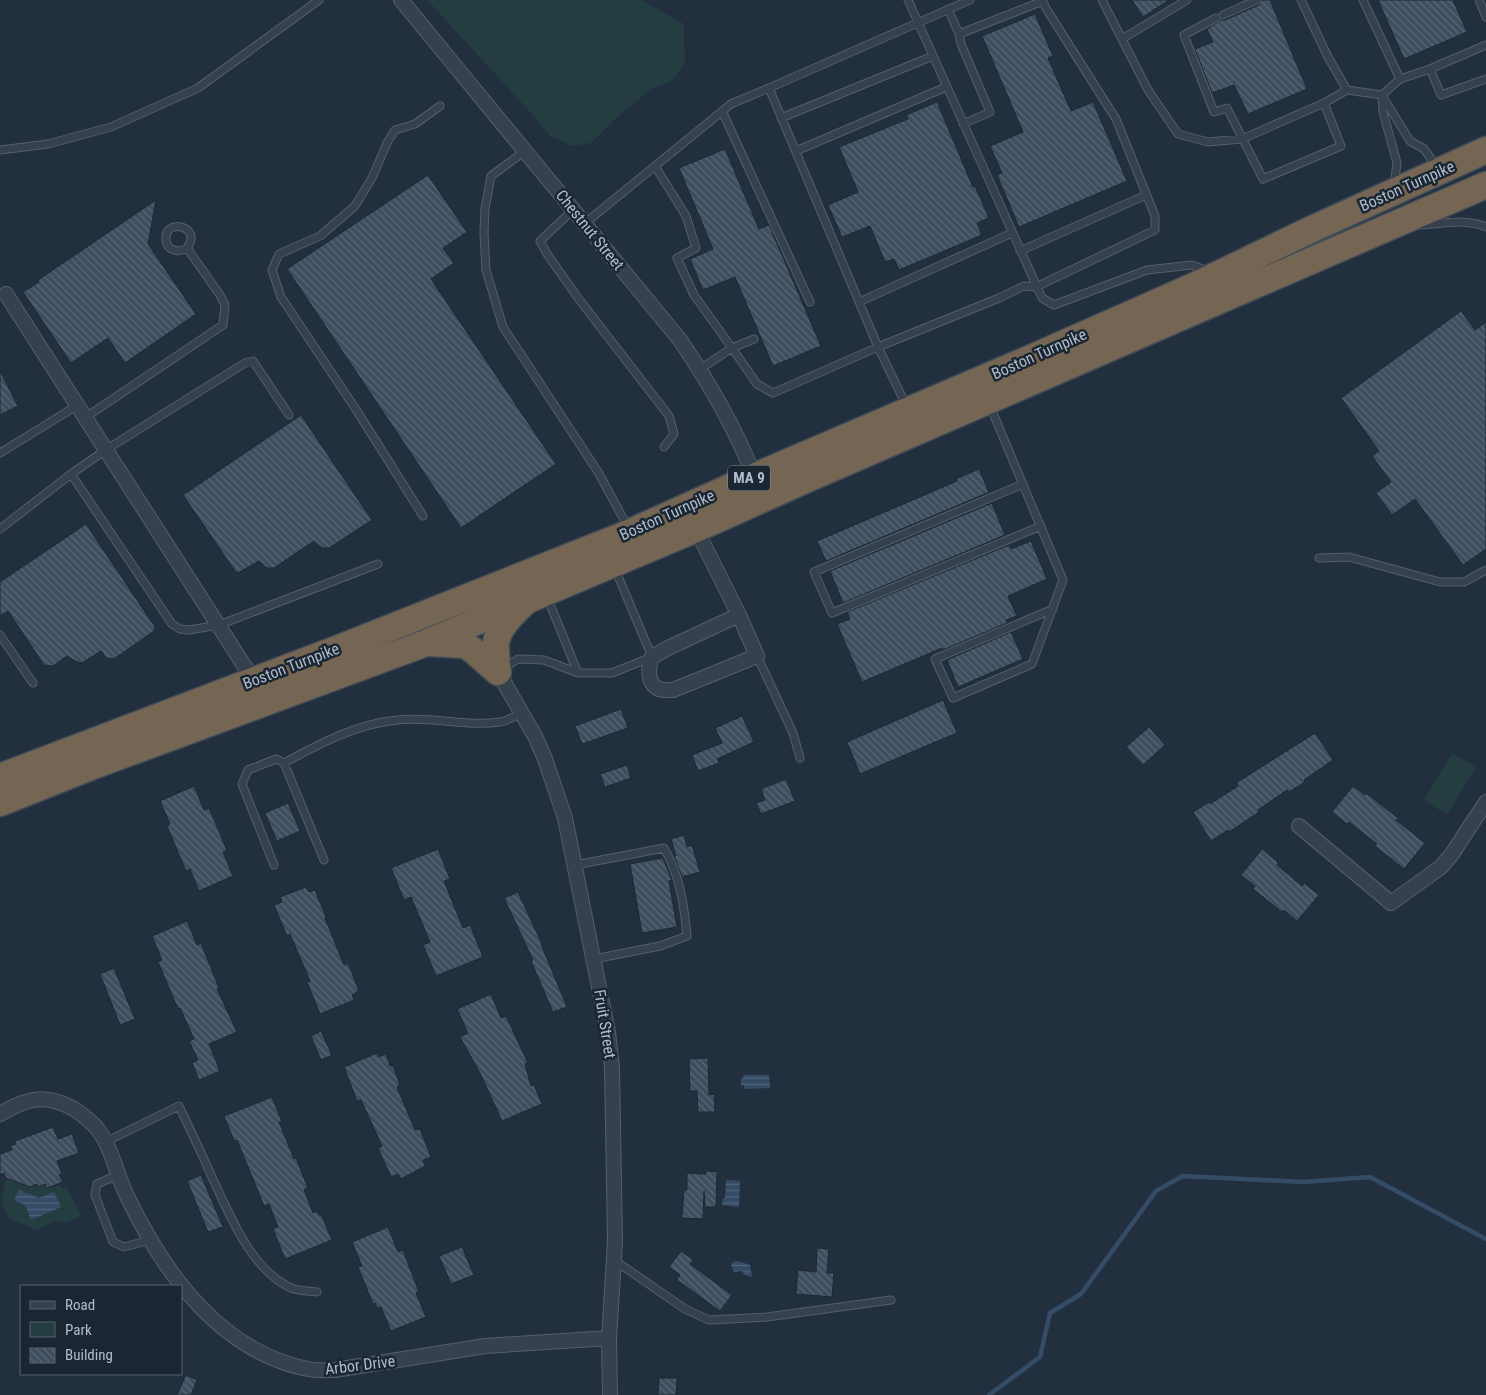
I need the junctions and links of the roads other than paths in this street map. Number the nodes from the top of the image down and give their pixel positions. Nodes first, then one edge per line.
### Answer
1 (319, 0) edge
2 (401, 0) edge
3 (908, 0) edge
4 (970, 0) edge
5 (1043, 0) edge
6 (1102, 0) edge
7 (1187, 0) edge
8 (1257, 0) edge
9 (1301, 0) edge
10 (1363, 0) edge
11 (1479, 0) edge
12 (948, 9) junction
13 (1486, 17) edge
14 (917, 22) junction
15 (959, 34) junction
16 (1122, 39) junction
17 (1486, 45) edge
18 (932, 56) junction
19 (1430, 69) junction
20 (1400, 79) junction
21 (1486, 79) edge
22 (946, 87) junction
23 (769, 88) junction
24 (1347, 90) junction
25 (1382, 95) junction
26 (1324, 103) junction
27 (440, 106) dead end
28 (722, 111) junction
29 (781, 118) junction
30 (963, 124) junction
31 (1242, 139) junction
32 (0, 150) edge
33 (1486, 150) edge
34 (525, 151) junction
35 (796, 152) junction
36 (655, 166) junction
37 (1440, 172) junction
38 (1486, 185) edge
39 (1393, 193) junction
40 (1146, 195) junction
41 (573, 210) junction
42 (584, 224) junction
43 (1389, 227) junction
44 (1486, 227) edge
45 (1012, 233) junction
46 (187, 248) dead end
47 (1020, 251) junction
48 (1218, 274) junction
49 (1036, 287) junction
50 (6, 294) dead end
51 (810, 302) dead end
52 (859, 302) junction
53 (754, 339) dead end
54 (878, 347) junction
55 (732, 348) junction
56 (700, 369) junction
57 (988, 401) junction
58 (78, 405) junction
59 (909, 410) junction
60 (289, 415) dead end
61 (86, 417) junction
62 (664, 447) dead end
63 (107, 450) junction
64 (0, 453) edge
65 (71, 474) junction
66 (754, 476) junction
67 (1024, 484) junction
68 (423, 516) dead end
69 (1041, 526) junction
70 (0, 529) edge
71 (696, 529) junction
72 (630, 532) junction
73 (1319, 558) dead end
74 (378, 564) dead end
75 (613, 564) junction
76 (1486, 570) edge
77 (536, 597) junction
78 (1053, 609) junction
79 (739, 615) junction
80 (219, 625) junction
81 (0, 635) edge
82 (426, 643) junction
83 (757, 656) junction
84 (652, 658) junction
85 (498, 672) junction
86 (578, 673) junction
87 (254, 680) junction
88 (33, 683) dead end
89 (521, 714) junction
90 (800, 758) dead end
91 (284, 763) junction
92 (0, 777) edge
93 (1486, 802) edge
94 (0, 803) edge
95 (1299, 826) dead end
96 (324, 860) dead end
97 (274, 865) dead end
98 (575, 865) junction
99 (594, 959) junction
100 (0, 1114) edge
101 (105, 1142) junction
102 (118, 1175) junction
103 (150, 1240) junction
104 (614, 1260) junction
105 (317, 1292) dead end
106 (891, 1300) dead end
107 (609, 1338) junction
108 (610, 1395) edge

1 - 32 lane
2 - 34 street, Chestnut Street
3 - 14 lane
4 - 12 lane
5 - 15 lane
5 - 40 lane
6 - 16 lane
7 - 16 lane
8 - 31 lane
9 - 24 lane
10 - 20 lane
11 - 13 lane
12 - 14 lane
12 - 15 lane
14 - 18 lane
14 - 23 lane
15 - 30 lane
16 - 31 lane
17 - 19 lane
18 - 22 lane
18 - 29 lane
19 - 20 lane
19 - 21 lane
20 - 25 lane
22 - 30 lane
22 - 35 lane
23 - 28 lane
23 - 29 lane
24 - 25 lane
24 - 26 lane
25 - 37 lane
25 - 39 lane
26 - 31 lane
26 - 31 lane
27 - 68 lane
28 - 36 lane
28 - 51 lane
29 - 35 lane
30 - 45 lane
33 - 37 highway, Boston Turnpike / MA 9
34 - 41 street, Chestnut Street
34 - 72 lane
35 - 52 lane
36 - 42 lane
36 - 55 lane
37 - 39 highway, Boston Turnpike / MA 9
38 - 43 highway, Boston Turnpike / MA 9
39 - 48 highway, Boston Turnpike / MA 9
40 - 47 lane
40 - 49 lane
41 - 42 street, Chestnut Street
41 - 62 lane
42 - 56 street, Chestnut Street
43 - 44 lane
43 - 57 highway, Boston Turnpike / MA 9
45 - 47 lane
45 - 52 lane
46 - 61 lane
47 - 49 lane
48 - 49 lane
48 - 59 highway, Boston Turnpike / MA 9
49 - 54 lane
50 - 58 street
52 - 54 lane
53 - 55 lane
54 - 55 lane
54 - 59 lane
55 - 56 lane
56 - 66 street, Chestnut Street
57 - 67 lane
57 - 71 highway, Boston Turnpike / MA 9
58 - 61 street
58 - 64 lane
59 - 66 highway, Boston Turnpike / MA 9
60 - 63 lane
61 - 63 street
63 - 65 lane
63 - 80 street
65 - 70 lane
65 - 80 lane
66 - 72 highway, Boston Turnpike / MA 9
67 - 69 lane
67 - 69 lane
69 - 78 lane
71 - 75 highway, Boston Turnpike / MA 9
71 - 79 street
72 - 87 highway, Boston Turnpike / MA 9
73 - 76 lane
74 - 80 lane
75 - 77 highway, Boston Turnpike / MA 9
75 - 84 lane
77 - 82 highway, Boston Turnpike / MA 9
77 - 85 highway
77 - 86 lane
78 - 78 lane
79 - 83 street
79 - 84 street
80 - 87 street
81 - 88 lane
82 - 85 highway
82 - 94 highway, Boston Turnpike / MA 9
83 - 84 street
83 - 90 lane
84 - 86 lane
85 - 86 lane
85 - 89 street, Fruit Street
87 - 92 highway, Boston Turnpike / MA 9
89 - 91 lane
89 - 98 street, Fruit Street
91 - 96 lane
91 - 97 lane
93 - 95 street
98 - 99 street, Fruit Street
98 - 99 lane
99 - 104 street, Fruit Street
100 - 101 street, Arbor Drive
101 - 102 street, Arbor Drive
101 - 105 lane
102 - 103 street, Arbor Drive
102 - 103 lane
103 - 107 street, Arbor Drive
104 - 106 lane
104 - 107 street, Fruit Street
107 - 108 street, Fruit Street

